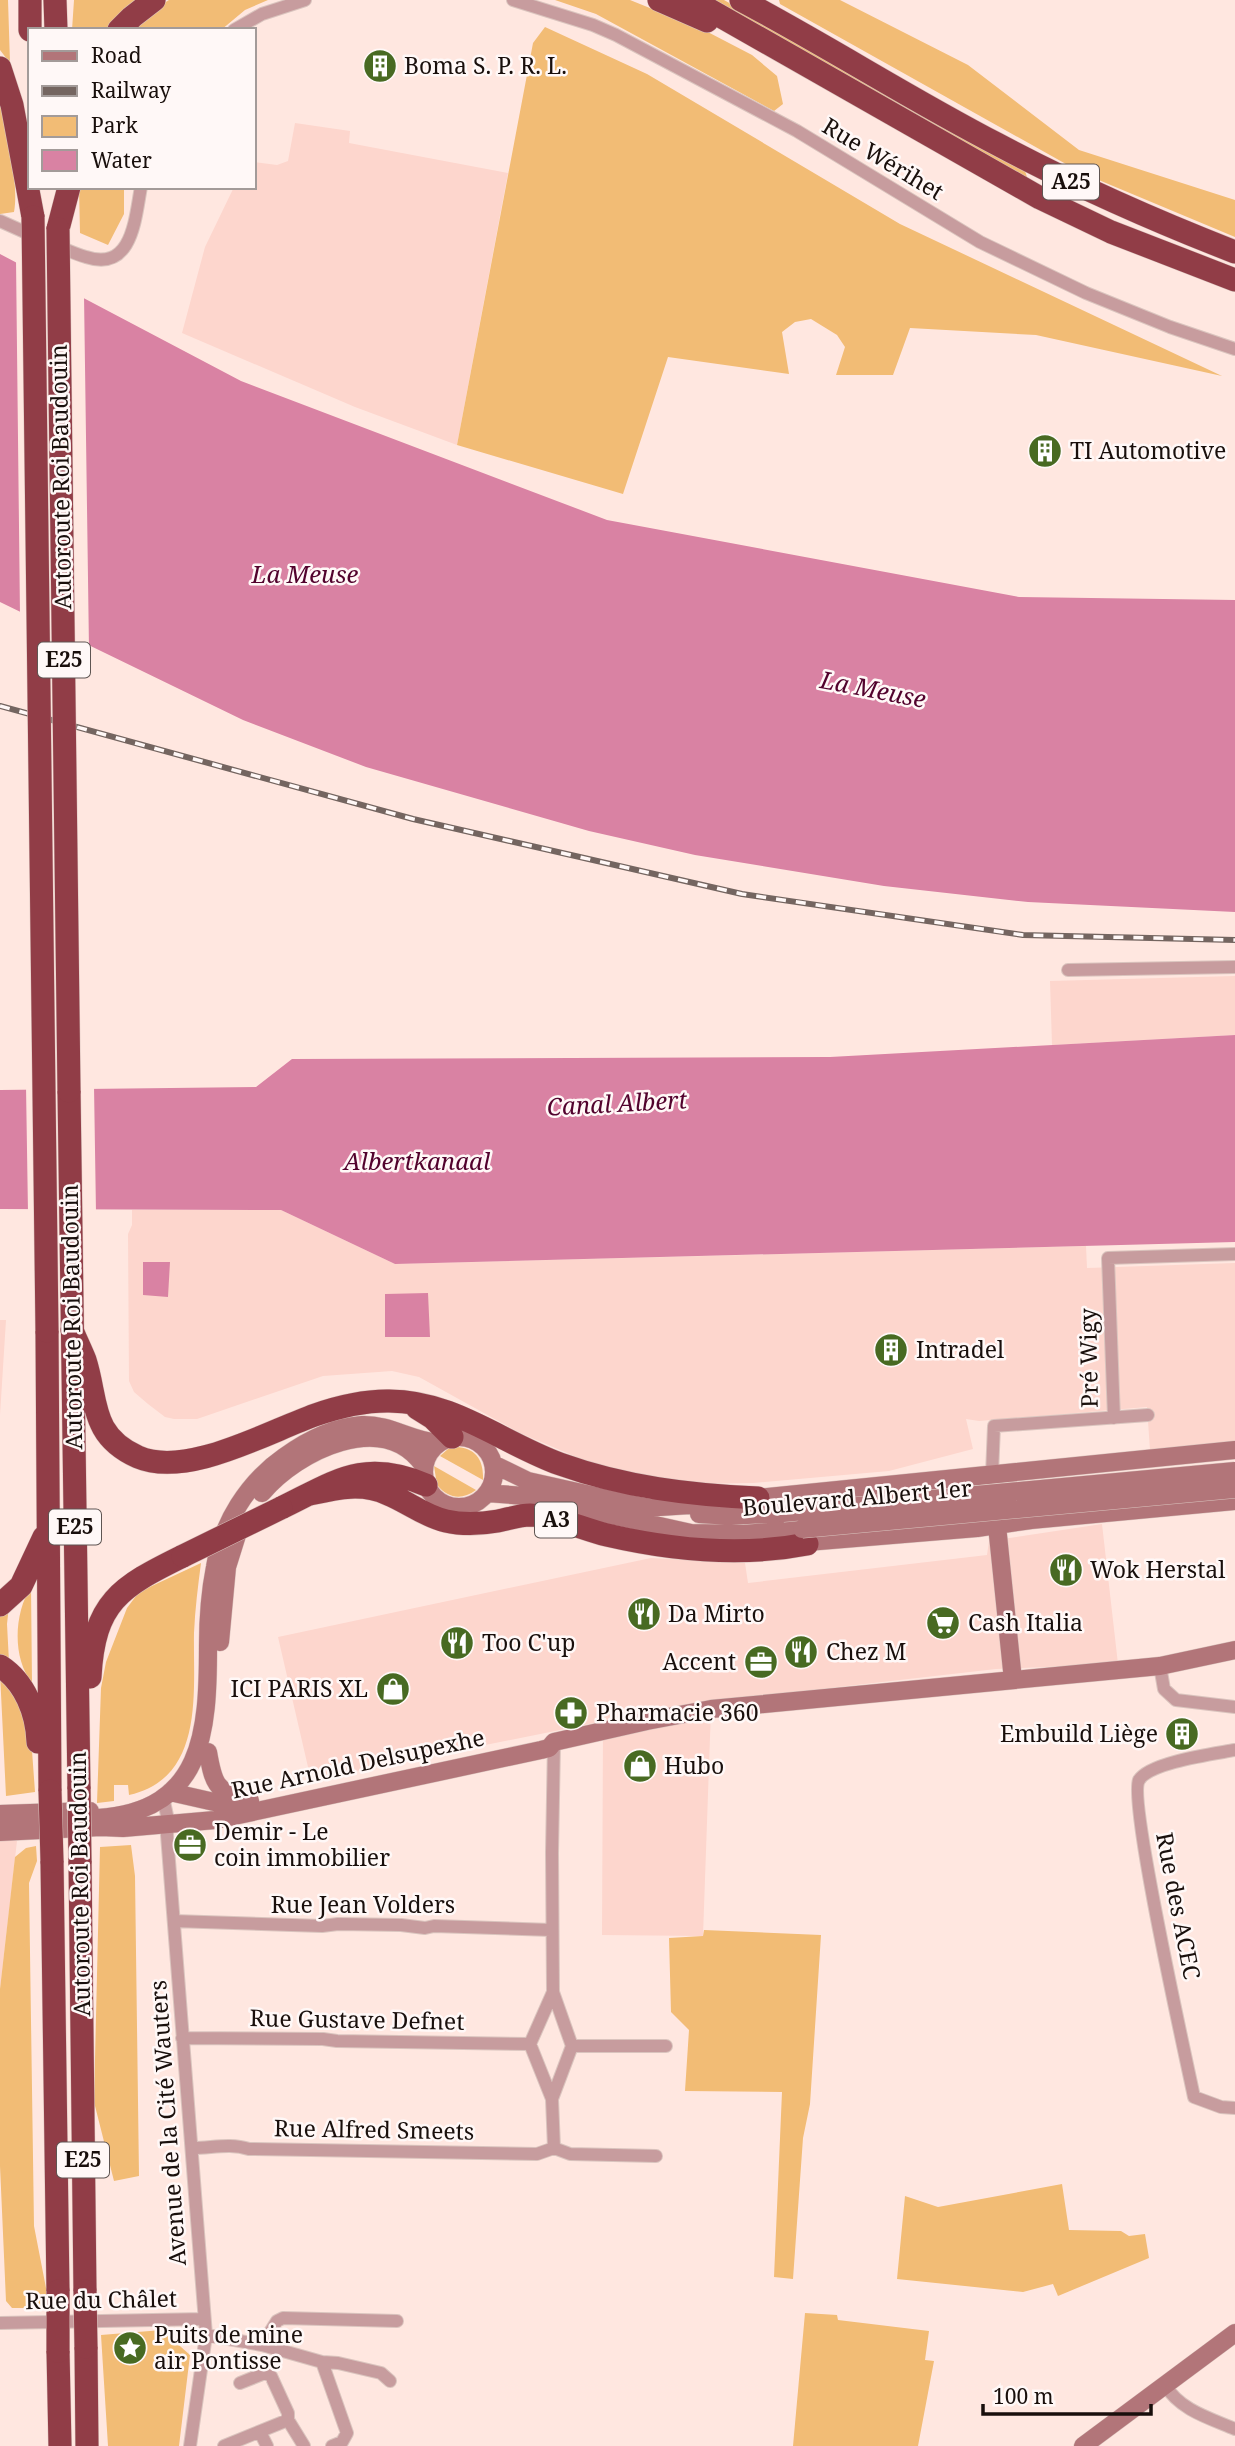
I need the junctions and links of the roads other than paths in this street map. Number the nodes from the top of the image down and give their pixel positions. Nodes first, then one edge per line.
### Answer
1 (30, 0) edge
2 (55, 0) edge
3 (154, 0) edge
4 (305, 0) edge
5 (513, 0) edge
6 (659, 0) edge
7 (692, 0) edge
8 (749, 3) edge
9 (30, 28) edge
10 (56, 28) edge
11 (121, 28) edge
12 (238, 28) edge
13 (765, 41) junction
14 (0, 68) edge
15 (32, 189) edge
16 (58, 189) edge
17 (68, 189) edge
18 (141, 189) edge
19 (33, 217) junction
20 (0, 221) edge
21 (58, 229) junction
22 (1235, 252) edge
23 (1235, 280) edge
24 (1235, 349) edge
25 (1235, 967) edge
26 (1068, 970) dead end
27 (1235, 1254) edge
28 (72, 1330) junction
29 (412, 1404) junction
30 (1148, 1415) dead end
31 (1114, 1418) junction
32 (445, 1440) junction
33 (1235, 1450) edge
34 (493, 1464) junction
35 (1235, 1471) edge
36 (992, 1474) junction
37 (425, 1476) junction
38 (1235, 1489) edge
39 (487, 1493) junction
40 (310, 1494) junction
41 (758, 1498) junction
42 (1235, 1502) edge
43 (645, 1508) junction
44 (997, 1526) junction
45 (48, 1531) junction
46 (805, 1536) junction
47 (0, 1605) edge
48 (208, 1643) junction
49 (1235, 1650) edge
50 (0, 1666) edge
51 (1160, 1666) junction
52 (1013, 1680) junction
53 (1235, 1707) edge
54 (78, 1724) junction
55 (554, 1742) junction
56 (1235, 1751) edge
57 (208, 1752) junction
58 (50, 1791) junction
59 (170, 1797) junction
60 (245, 1802) junction
61 (0, 1814) edge
62 (0, 1821) edge
63 (169, 1825) junction
64 (102, 1827) junction
65 (0, 1832) edge
66 (174, 1921) junction
67 (551, 1930) junction
68 (553, 1992) junction
69 (182, 2038) junction
70 (530, 2044) junction
71 (572, 2046) junction
72 (666, 2046) dead end
73 (552, 2099) junction
74 (1235, 2108) edge
75 (193, 2148) junction
76 (554, 2148) junction
77 (656, 2155) dead end
78 (204, 2319) junction
79 (397, 2321) dead end
80 (0, 2323) edge
81 (1235, 2333) edge
82 (206, 2335) junction
83 (262, 2345) junction
84 (322, 2362) junction
85 (390, 2381) dead end
86 (240, 2383) dead end
87 (1165, 2385) junction
88 (289, 2420) junction
89 (1235, 2429) edge
90 (260, 2432) junction
91 (60, 2446) edge
92 (87, 2446) edge
93 (191, 2446) edge
94 (224, 2446) edge
95 (267, 2446) edge
96 (304, 2446) edge
97 (332, 2446) edge
98 (1083, 2446) edge

1 - 9 highway
2 - 10 highway
3 - 11 highway
4 - 12 street
5 - 24 street, Rue Wérihet
6 - 13 highway
7 - 13 highway, A25
8 - 22 highway, A25
13 - 23 highway, A25
14 - 19 highway
15 - 19 highway, Autoroute Roi Baudouin
16 - 21 highway, Autoroute Roi Baudouin
17 - 21 highway
18 - 20 street
19 - 45 highway, Autoroute Roi Baudouin / E25, bridge
21 - 28 highway, Autoroute Roi Baudouin / E25, bridge
25 - 26 street
27 - 31 street, Pré Wigy
28 - 29 highway, A3
28 - 54 highway, Autoroute Roi Baudouin / E25
29 - 32 highway
29 - 41 highway, A3
30 - 31 street
31 - 36 street, Pré Wigy
32 - 34 main road, Boulevard Albert 1er
32 - 37 main road
32 - 48 main road, Boulevard Albert 1er
33 - 36 main road
34 - 39 main road
34 - 43 main road, Boulevard Albert 1er
35 - 43 main road, Boulevard Albert 1er, bridge
36 - 41 main road
36 - 44 main road
37 - 39 main road, Boulevard Albert 1er
37 - 40 highway, A3
37 - 57 main road, Boulevard Albert 1er
38 - 46 main road, Boulevard Albert 1er, bridge
39 - 46 main road, Boulevard Albert 1er
40 - 46 highway, A3
40 - 54 highway, A3, bridge
41 - 43 main road
42 - 44 main road
44 - 46 main road
44 - 52 main road
45 - 47 highway
45 - 58 highway, Autoroute Roi Baudouin / E25
48 - 59 main road, Boulevard Albert 1er
48 - 61 main road
49 - 51 main road, Rue Arnold Delsupexhe
50 - 58 highway
51 - 52 main road, Rue Arnold Delsupexhe
51 - 53 street
52 - 55 main road, Rue Arnold Delsupexhe
54 - 92 highway, Autoroute Roi Baudouin / E25, bridge
55 - 60 main road, Rue Arnold Delsupexhe
55 - 63 main road, Rue Arnold Delsupexhe
55 - 67 street
56 - 74 street, Rue des ACEC
57 - 59 main road, Boulevard Albert 1er
57 - 60 main road
58 - 91 highway, Autoroute Roi Baudouin / E25, bridge
59 - 60 main road, Rue Arnold Delsupexhe
59 - 62 main road
59 - 63 street, Avenue de la Cité Wauters
59 - 64 main road
63 - 64 main road, Rue Arnold Delsupexhe
63 - 66 street, Avenue de la Cité Wauters
64 - 65 main road
66 - 67 street, Rue Jean Volders
66 - 69 street, Avenue de la Cité Wauters
67 - 68 street
68 - 70 street
68 - 71 street
69 - 70 street, Rue Gustave Defnet
69 - 75 street, Avenue de la Cité Wauters
70 - 73 street
71 - 72 street
71 - 73 street
73 - 76 street
75 - 76 street, Rue Alfred Smeets
75 - 78 street, Avenue de la Cité Wauters
76 - 77 street, Rue Alfred Smeets
78 - 80 street, Rue du Châlet
78 - 82 street, Avenue de la Cité Wauters
79 - 83 street
81 - 87 main road
82 - 83 street
82 - 93 street, Avenue de la Cité Wauters
83 - 84 street
84 - 85 street
84 - 97 street
86 - 88 street
87 - 89 street
87 - 98 main road
88 - 90 street
88 - 96 street
90 - 94 street
90 - 95 street

